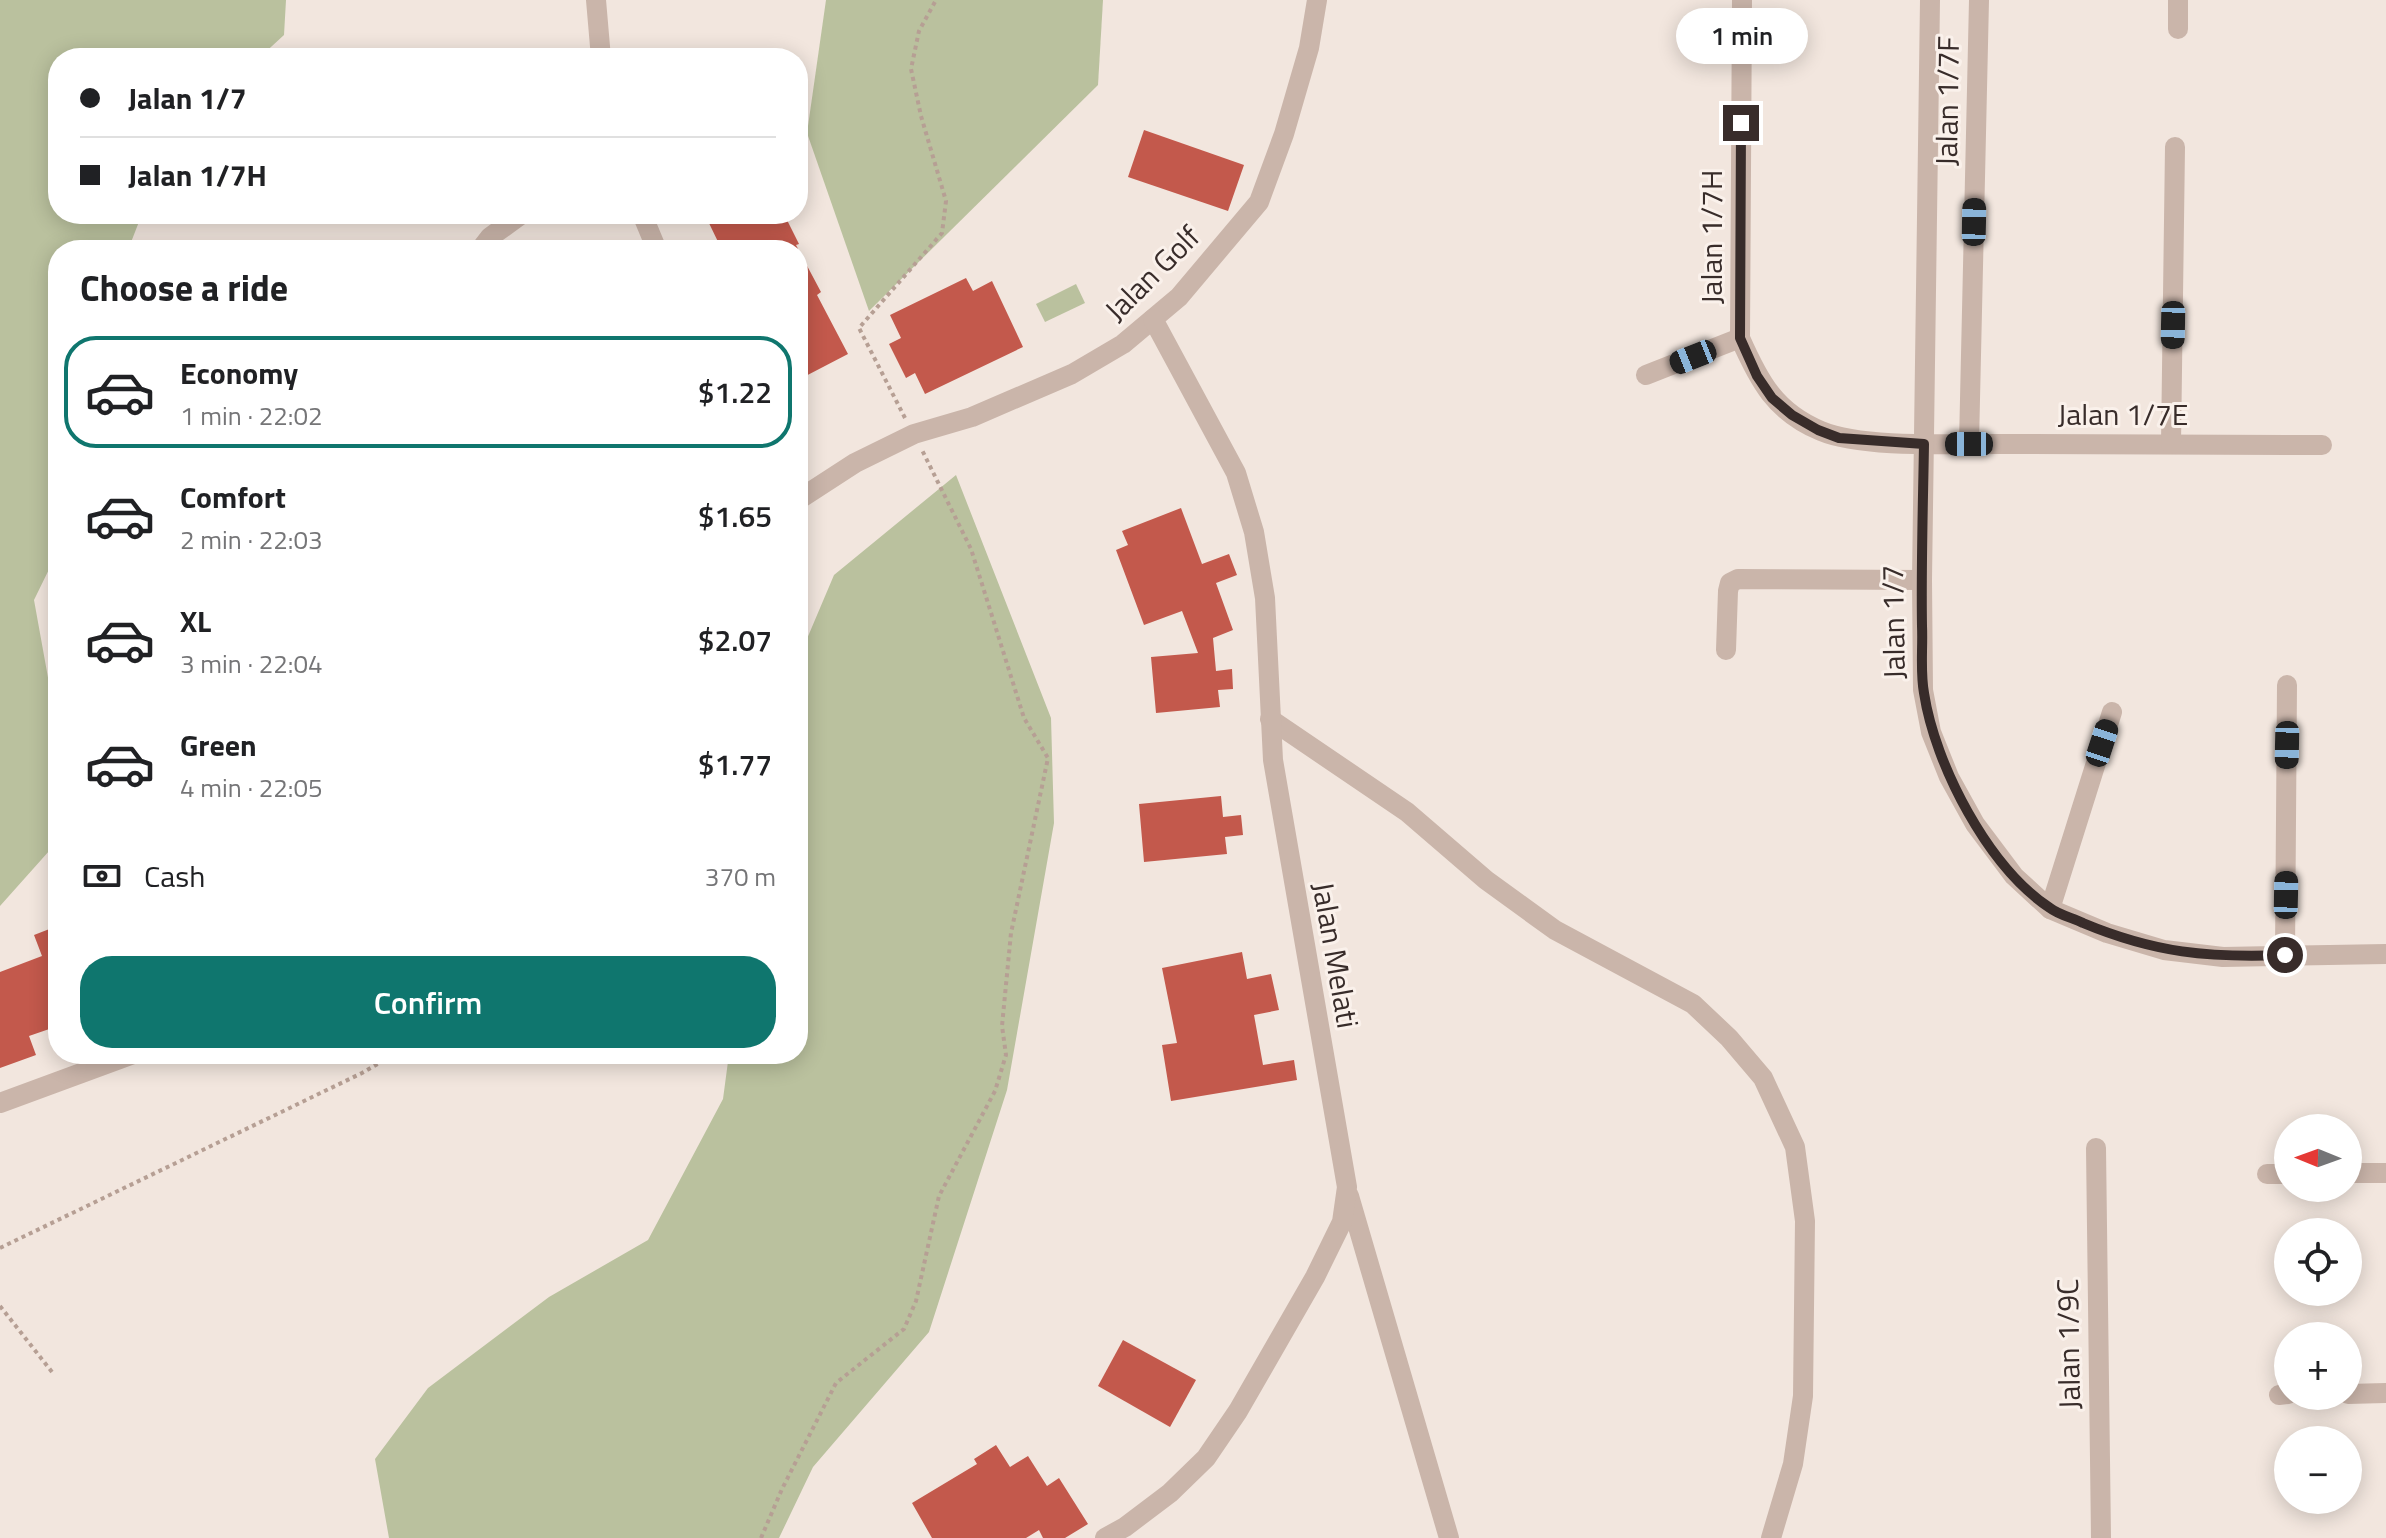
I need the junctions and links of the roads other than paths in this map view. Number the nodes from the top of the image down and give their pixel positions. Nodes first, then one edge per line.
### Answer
1 (596, 0) edge
2 (1317, 0) edge
3 (1742, 0) edge
4 (1930, 0) edge
5 (1979, 0) edge
6 (2178, 0) edge
7 (2178, 29) dead end
8 (600, 48) edge
9 (2175, 147) dead end
10 (508, 224) edge
11 (488, 240) edge
12 (1153, 319) junction
13 (1740, 338) junction
14 (1646, 375) dead end
15 (1924, 444) junction
16 (1969, 444) junction
17 (2171, 444) junction
18 (2322, 445) dead end
19 (808, 494) edge
20 (1922, 580) junction
21 (1726, 650) dead end
22 (2287, 685) dead end
23 (2112, 712) dead end
24 (1270, 719) junction
25 (2050, 909) junction
26 (2386, 954) edge
27 (2285, 955) junction
28 (106, 1064) edge
29 (0, 1103) edge
30 (2096, 1148) dead end
31 (2362, 1173) edge
32 (2386, 1173) edge
33 (2267, 1174) dead end
34 (2274, 1174) edge
35 (1347, 1187) junction
36 (2386, 1393) edge
37 (2362, 1394) edge
38 (1105, 1538) edge
39 (1449, 1538) edge
40 (1771, 1538) edge
41 (2101, 1538) edge

1 - 8 street
2 - 12 street, Jalan Golf
3 - 13 street, Jalan 1/7H
4 - 15 street, Jalan 1/7
5 - 16 street, Jalan 1/7F
6 - 7 street
9 - 17 street
10 - 11 street
12 - 19 street, Jalan Golf
12 - 24 street, Jalan Melati
13 - 14 street
13 - 15 street, Jalan 1/7H
15 - 16 street, Jalan 1/7E
15 - 20 street, Jalan 1/7
16 - 17 street, Jalan 1/7E
17 - 18 street, Jalan 1/7E
20 - 21 street
20 - 25 street, Jalan 1/7
22 - 27 street
23 - 25 street
24 - 35 street, Jalan Melati
24 - 40 street
25 - 27 street, Jalan 1/7
26 - 27 street, Jalan 1/7
28 - 29 street
30 - 41 street, Jalan 1/9C
31 - 32 street
33 - 34 street
35 - 38 street, Jalan Melati
35 - 39 street
36 - 37 street

